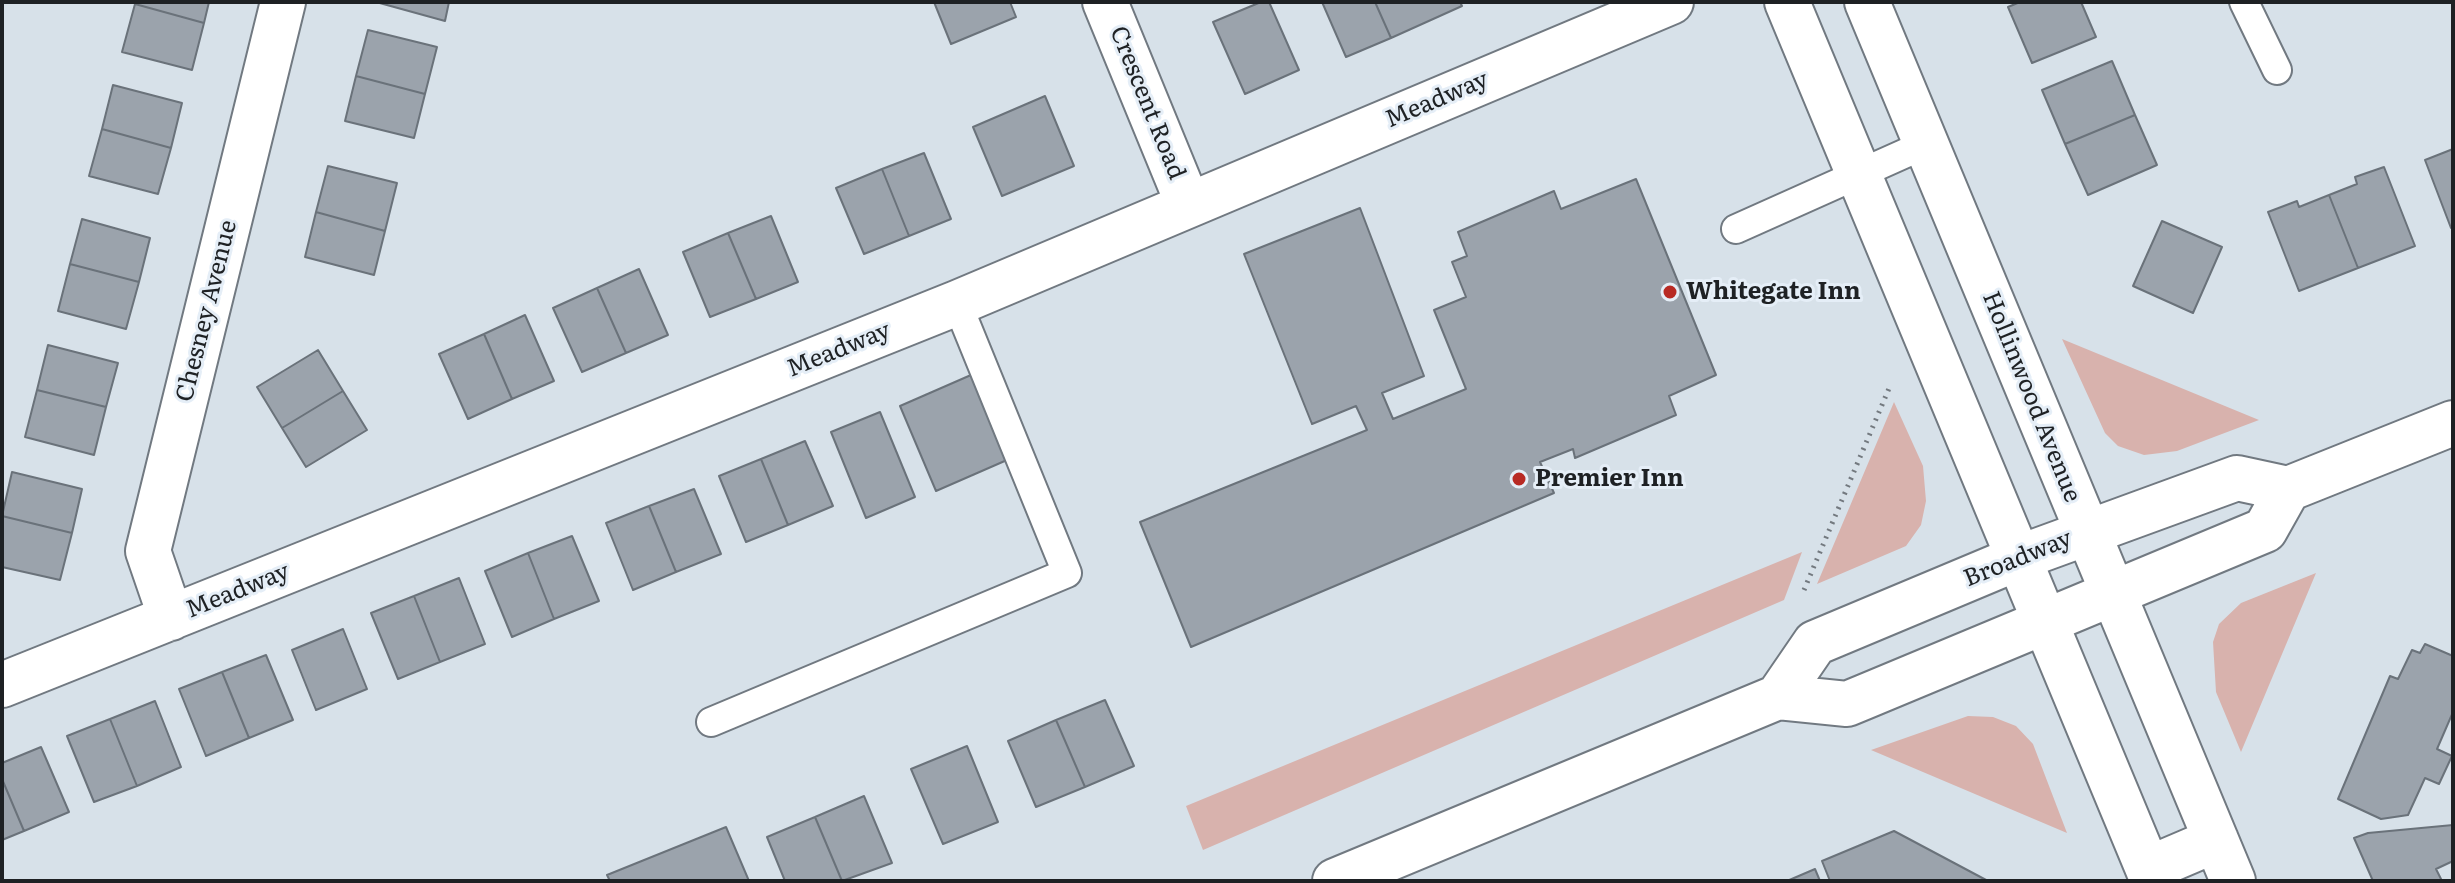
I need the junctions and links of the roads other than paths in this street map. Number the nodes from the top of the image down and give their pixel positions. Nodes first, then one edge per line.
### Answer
1 (283, 2) edge
2 (1105, 2) edge
3 (1671, 2) edge
4 (1787, 2) edge
5 (1867, 2) edge
6 (2244, 2) edge
7 (2277, 70) dead end
8 (1926, 144) junction
9 (1859, 174) junction
10 (1188, 204) junction
11 (1736, 229) dead end
12 (957, 303) junction
13 (2453, 423) edge
14 (2288, 489) junction
15 (2086, 531) junction
16 (2018, 558) junction
17 (2113, 595) junction
18 (171, 618) junction
19 (2045, 622) junction
20 (2, 685) edge
21 (1778, 697) junction
22 (711, 722) dead end
23 (2216, 840) junction
24 (2150, 875) edge
25 (1335, 881) edge
26 (2233, 881) edge

1 - 18 main road, Chesney Avenue
2 - 10 main road, Crescent Road
3 - 10 main road, Meadway
4 - 9 main road
5 - 8 main road, Hollinwood Avenue
6 - 7 lane
8 - 9 lane
8 - 15 main road, Hollinwood Avenue
9 - 11 lane
9 - 16 main road
10 - 12 main road, Meadway
12 - 18 main road, Meadway
12 - 22 lane
13 - 14 main road
14 - 15 main road, Broadway
14 - 17 main road
15 - 16 main road, Broadway
15 - 17 main road, Hollinwood Avenue
16 - 19 main road
16 - 21 main road, Broadway
17 - 19 main road
17 - 23 main road, Hollinwood Avenue
18 - 20 main road, Meadway
19 - 21 main road
19 - 24 main road
21 - 25 main road
23 - 24 main road
23 - 26 main road, Hollinwood Avenue

